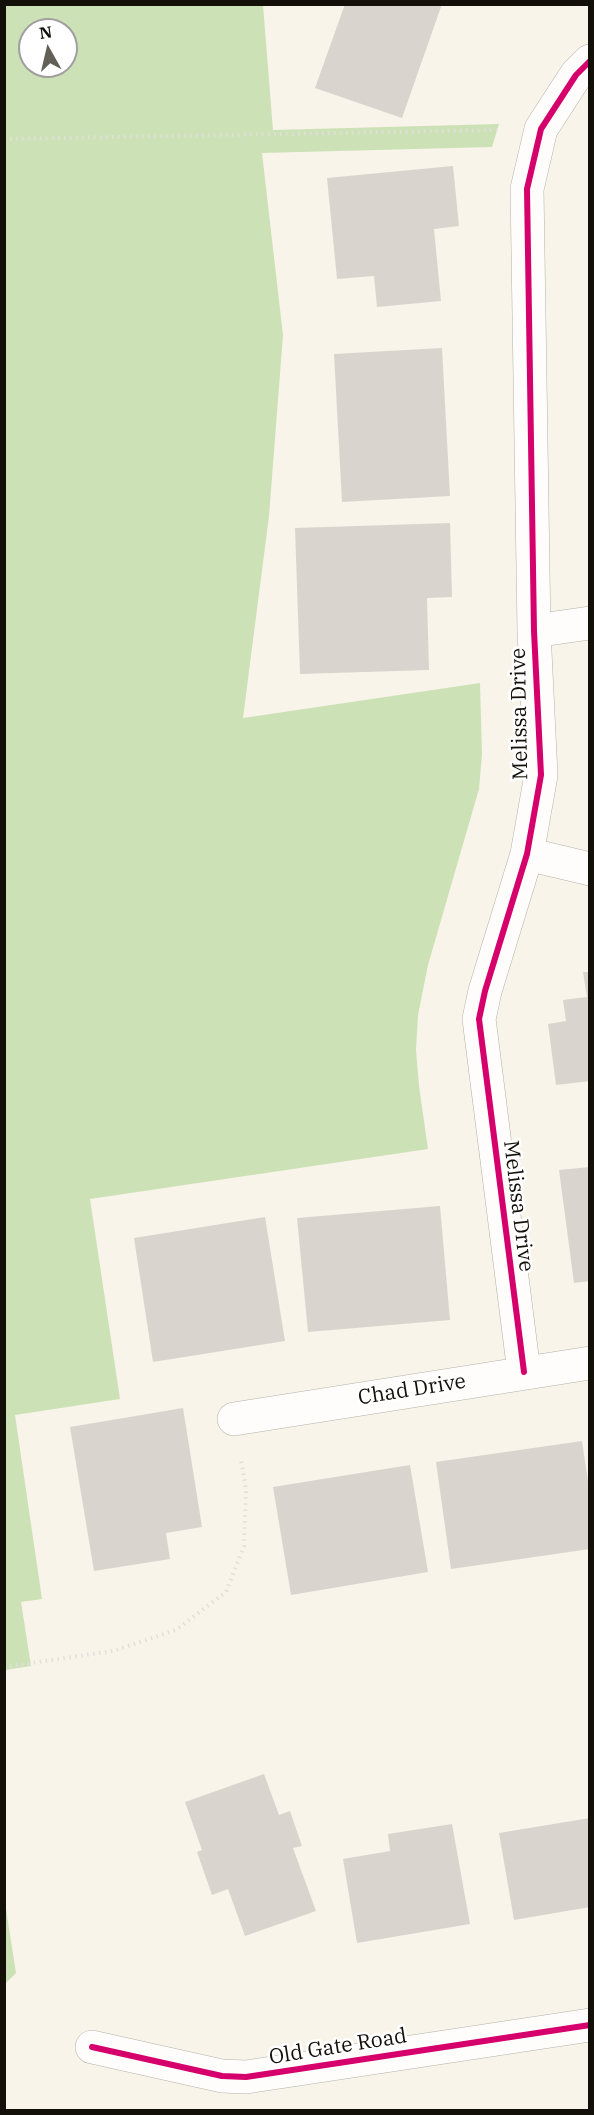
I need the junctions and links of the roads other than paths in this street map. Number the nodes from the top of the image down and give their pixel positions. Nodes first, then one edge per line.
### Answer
1 (590, 61) edge
2 (590, 623) edge
3 (534, 631) junction
4 (527, 854) junction
5 (590, 869) edge
6 (590, 1363) edge
7 (524, 1372) junction
8 (234, 1419) road end
9 (590, 2025) edge
10 (92, 2047) dead end

1 - 3 street, Melissa Drive
2 - 3 street
3 - 4 street, Melissa Drive
4 - 5 street
4 - 7 street, Melissa Drive
6 - 7 street, Chad Drive
7 - 8 street, Chad Drive
9 - 10 street, Old Gate Road

